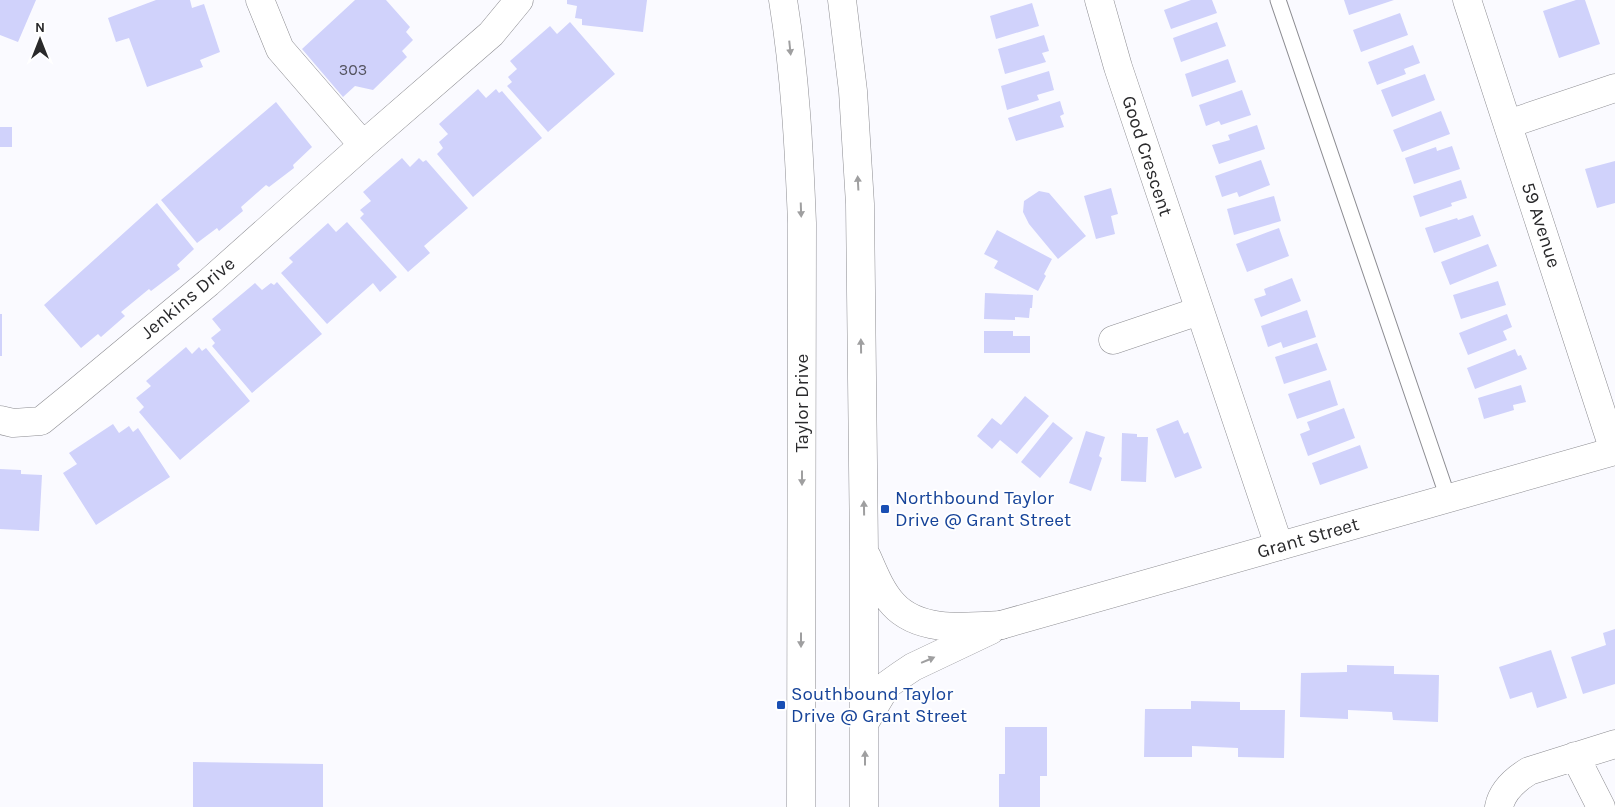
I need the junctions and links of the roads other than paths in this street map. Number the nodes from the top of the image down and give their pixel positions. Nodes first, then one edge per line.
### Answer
1 (260, 0) edge
2 (520, 0) edge
3 (783, 0) edge
4 (842, 0) edge
5 (1099, 0) edge
6 (1278, 0) edge
7 (1466, 0) edge
8 (1615, 88) edge
9 (1508, 124) junction
10 (363, 145) junction
11 (1199, 311) junction
12 (1113, 340) dead end
13 (0, 420) edge
14 (1615, 451) edge
15 (1448, 498) junction
16 (1279, 546) junction
17 (864, 551) junction
18 (1001, 625) junction
19 (865, 722) junction
20 (1615, 744) edge
21 (1575, 756) junction
22 (801, 807) edge
23 (864, 807) edge
24 (1499, 807) edge
25 (1601, 807) edge

1 - 10 street
2 - 10 street, Jenkins Drive
3 -> 22 street, Taylor Drive
17 -> 4 street
5 - 11 street, Good Crescent
6 - 15 lane
7 - 9 street, 59 Avenue
8 - 9 street
9 - 14 street, 59 Avenue
10 - 13 street, Jenkins Drive
11 - 12 street
11 - 16 street, Good Crescent
14 - 15 street, Grant Street
15 - 16 street, Grant Street
16 - 18 street, Grant Street
17 - 18 street
17 - 19 street
19 -> 18 street
23 -> 19 street
20 - 21 street
21 - 24 street
21 - 25 street

